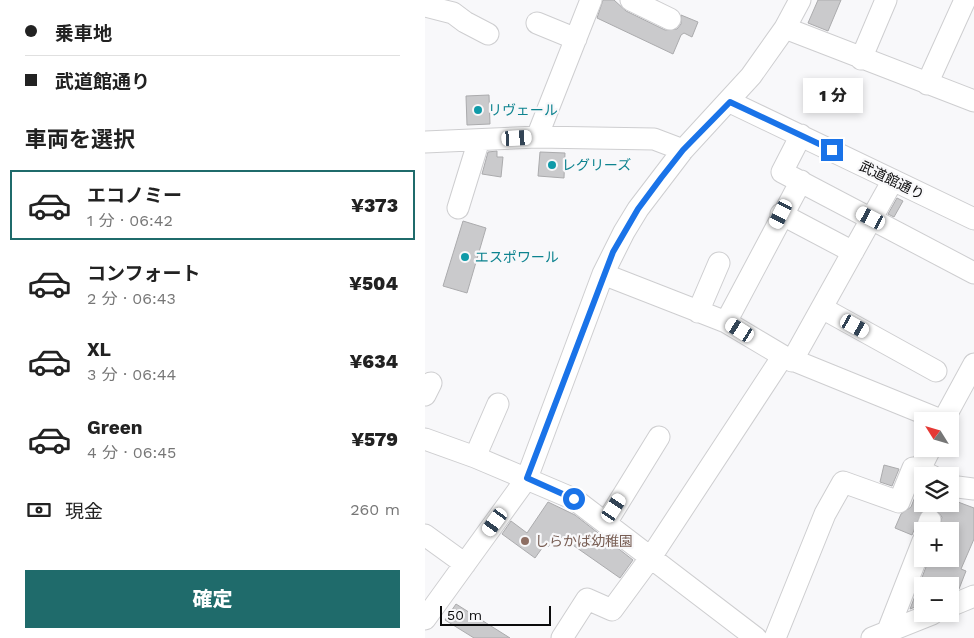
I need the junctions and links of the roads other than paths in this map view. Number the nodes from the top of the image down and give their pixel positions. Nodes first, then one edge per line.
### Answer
1 (591, 0) edge
2 (631, 0) edge
3 (800, 0) edge
4 (887, 0) edge
5 (965, 0) edge
6 (425, 6) edge
7 (670, 19) dead end
8 (537, 23) dead end
9 (785, 28) junction
10 (488, 34) dead end
11 (576, 39) junction
12 (861, 59) junction
13 (927, 84) junction
14 (974, 101) edge
15 (730, 102) junction
16 (801, 136) junction
17 (537, 137) junction
18 (479, 140) junction
19 (425, 142) edge
20 (683, 150) junction
21 (893, 180) junction
22 (801, 181) junction
23 (458, 208) dead end
24 (781, 214) junction
25 (871, 218) junction
26 (974, 219) edge
27 (853, 252) junction
28 (719, 263) dead end
29 (603, 274) junction
30 (974, 274) edge
31 (822, 308) junction
32 (698, 312) junction
33 (726, 322) junction
34 (788, 359) junction
35 (974, 364) edge
36 (936, 371) dead end
37 (498, 404) dead end
38 (920, 412) edge
39 (948, 412) edge
40 (659, 438) dead end
41 (425, 440) edge
42 (475, 457) junction
43 (914, 468) edge
44 (527, 478) junction
45 (959, 488) edge
46 (974, 490) edge
47 (605, 523) junction
48 (425, 535) edge
49 (651, 556) junction
50 (914, 560) edge
51 (465, 564) junction
52 (974, 596) edge
53 (959, 602) edge
54 (425, 619) edge
55 (914, 621) edge
56 (879, 635) edge
57 (562, 638) edge
58 (756, 638) edge
59 (775, 638) edge

1 - 11 street
2 - 7 street
3 - 9 street
4 - 12 street
5 - 13 street
6 - 10 street
8 - 11 street
9 - 12 street
9 - 15 street
11 - 17 street
12 - 13 street
13 - 14 street
15 - 16 street, 武道館通り
15 - 20 street
16 - 21 street, 武道館通り
16 - 22 street
17 - 18 street
17 - 20 street
18 - 19 street
18 - 23 street
20 - 29 street
21 - 25 street
21 - 26 street, 武道館通り
22 - 24 street
22 - 25 street
24 - 27 street
24 - 33 street
25 - 27 street
25 - 30 street
27 - 31 street
28 - 32 street
29 - 32 street
29 - 44 street
31 - 34 street
31 - 36 street
32 - 33 street
33 - 34 street
34 - 38 street
34 - 49 street
35 - 39 street
37 - 42 street
40 - 47 street
41 - 42 street
42 - 44 street
43 - 59 street
44 - 47 street
44 - 51 street
45 - 46 street
47 - 49 street
48 - 51 street
49 - 57 street
49 - 58 street
50 - 56 street
51 - 54 street
52 - 53 street
55 - 56 street

